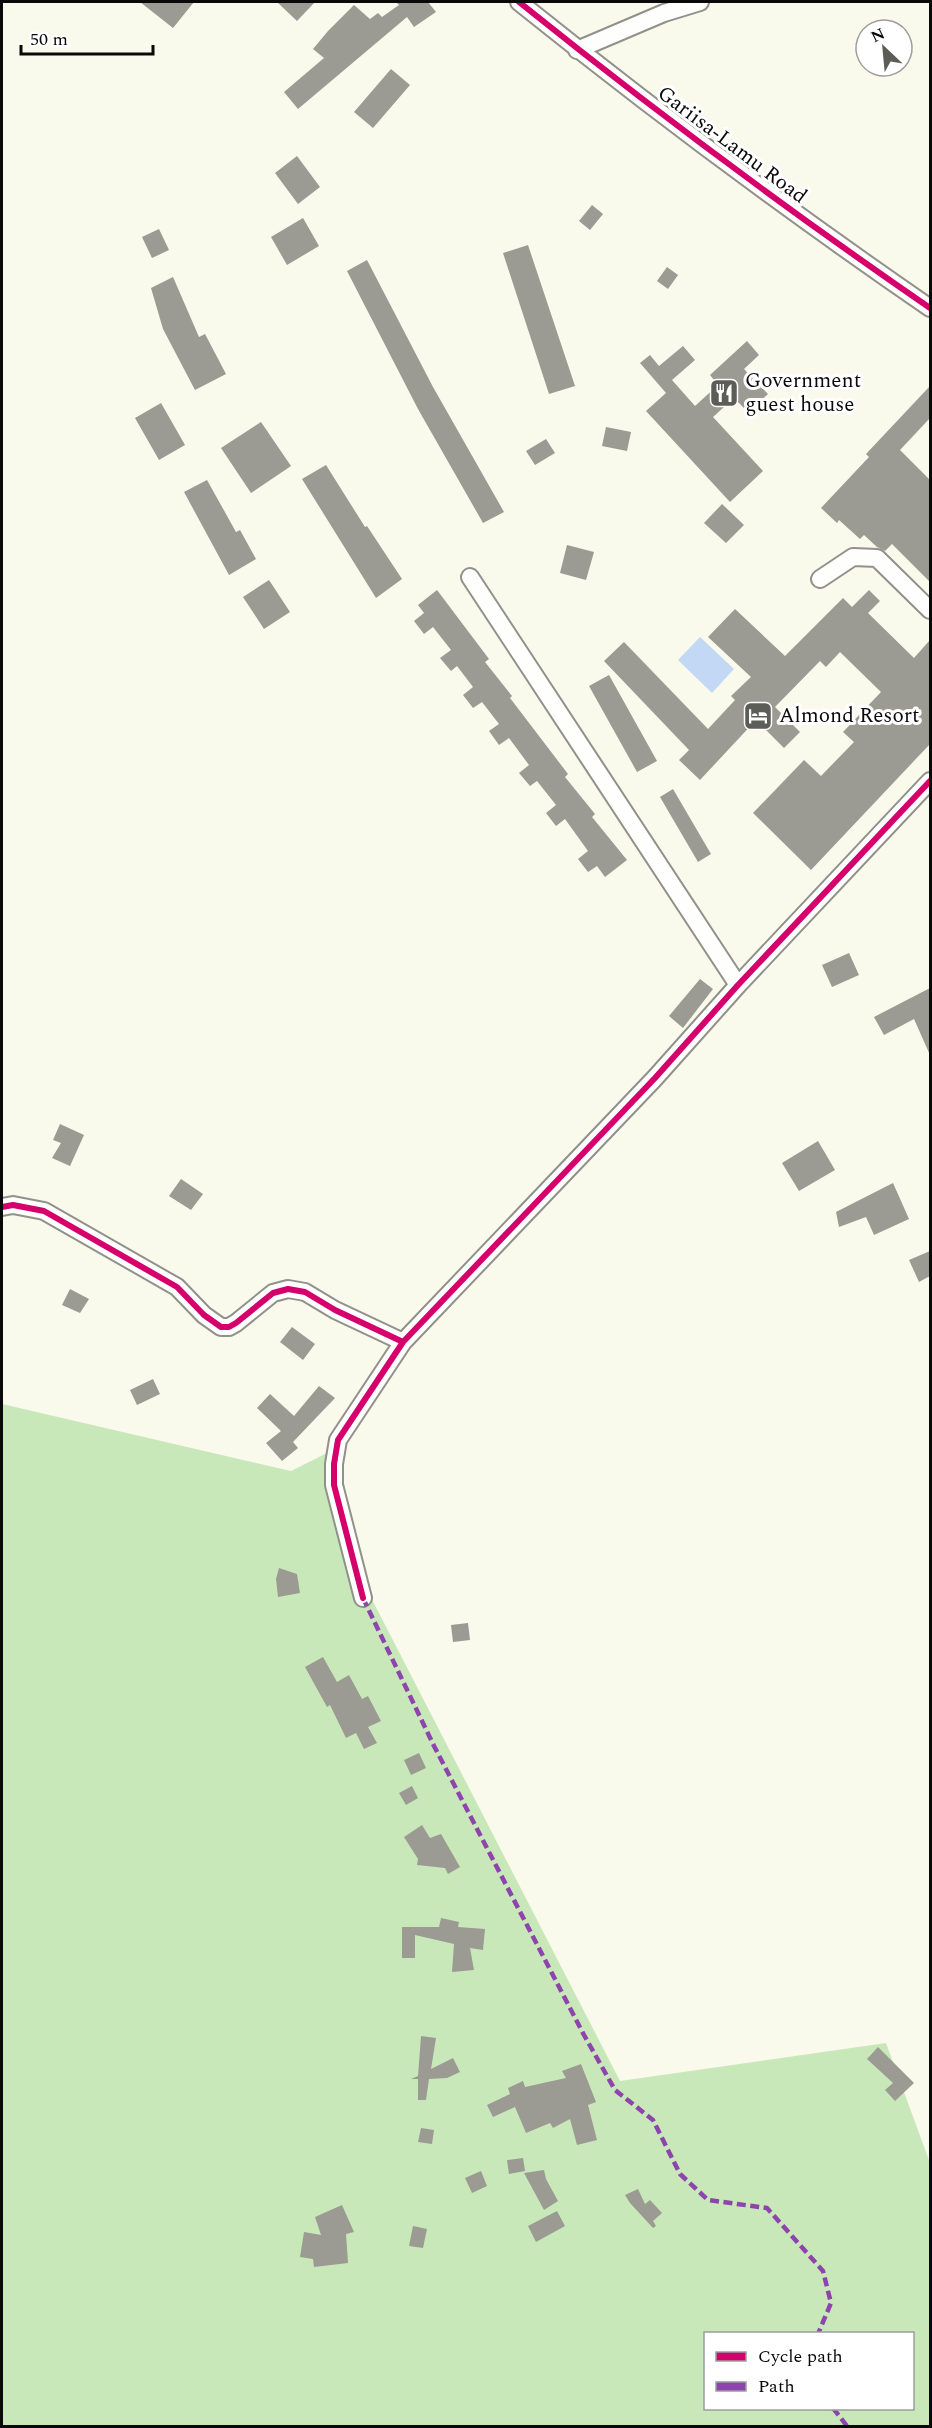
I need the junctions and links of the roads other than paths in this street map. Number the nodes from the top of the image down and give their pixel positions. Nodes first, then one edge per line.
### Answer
1 (519, 2) edge
2 (700, 2) edge
3 (577, 50) junction
4 (930, 308) edge
5 (470, 577) dead end
6 (820, 579) dead end
7 (930, 610) edge
8 (930, 781) edge
9 (738, 985) junction
10 (2, 1207) edge
11 (403, 1342) junction
12 (363, 1598) dead end

1 - 3 street, Gariisa-Lamu Road
2 - 3 street
3 - 4 street, Gariisa-Lamu Road
5 - 9 street
6 - 7 street
8 - 9 street
9 - 11 street
10 - 11 street
11 - 12 street

